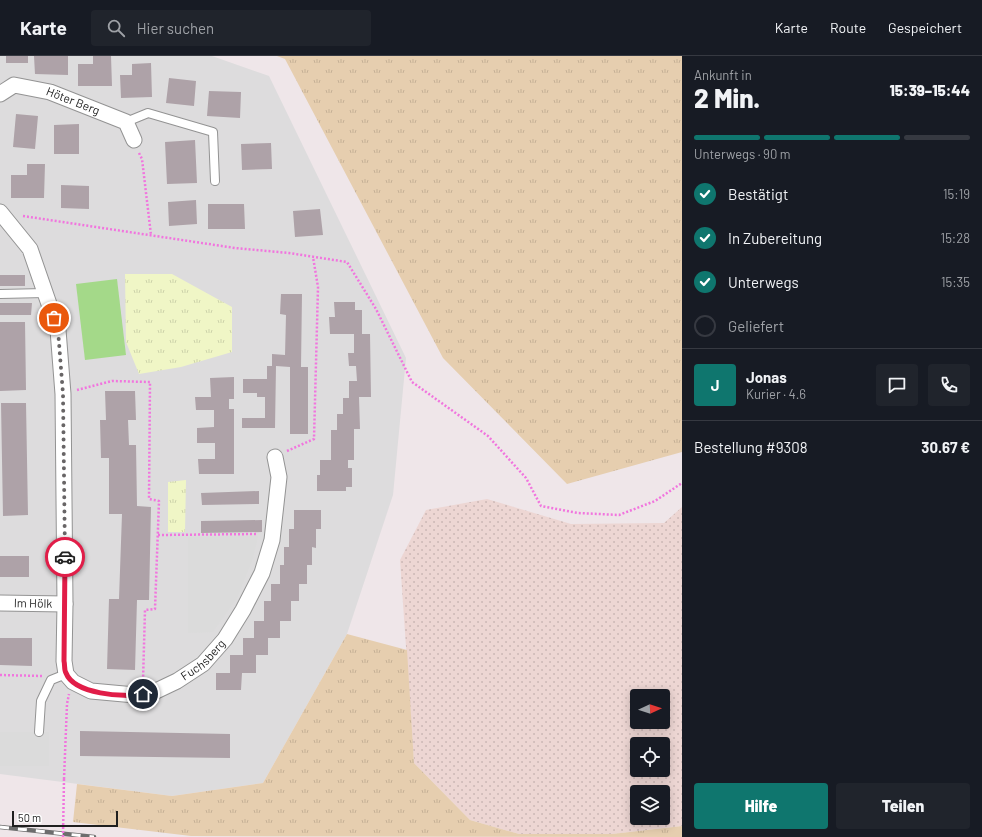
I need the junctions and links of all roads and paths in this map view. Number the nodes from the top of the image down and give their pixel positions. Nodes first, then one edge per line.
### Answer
1 (0, 94) edge
2 (126, 122) junction
3 (134, 140) joint
4 (214, 181) dead end
5 (1, 213) edge
6 (151, 235) junction
7 (313, 257) junction
8 (45, 293) junction
9 (0, 294) edge
10 (63, 394) junction
11 (275, 457) joint
12 (682, 483) edge
13 (273, 534) junction
14 (158, 535) junction
15 (0, 603) edge
16 (65, 604) junction
17 (0, 675) edge
18 (66, 678) junction
19 (143, 694) junction
20 (39, 732) dead end
21 (63, 837) edge

1 - 2 street, Höter Berg
2 - 3 street
2 - 4 lane
3 - 6 path
5 - 6 path
5 - 8 street
6 - 7 path
7 - 11 path
7 - 12 path
8 - 9 lane
8 - 10 street
10 - 14 path
10 - 16 street
11 - 13 street, Fuchsberg
13 - 14 path
13 - 19 street, Fuchsberg
14 - 19 path
15 - 16 street, Im Hölk
16 - 18 street
17 - 18 path
18 - 19 street, Fuchsberg
18 - 20 lane
18 - 21 path, bridge

